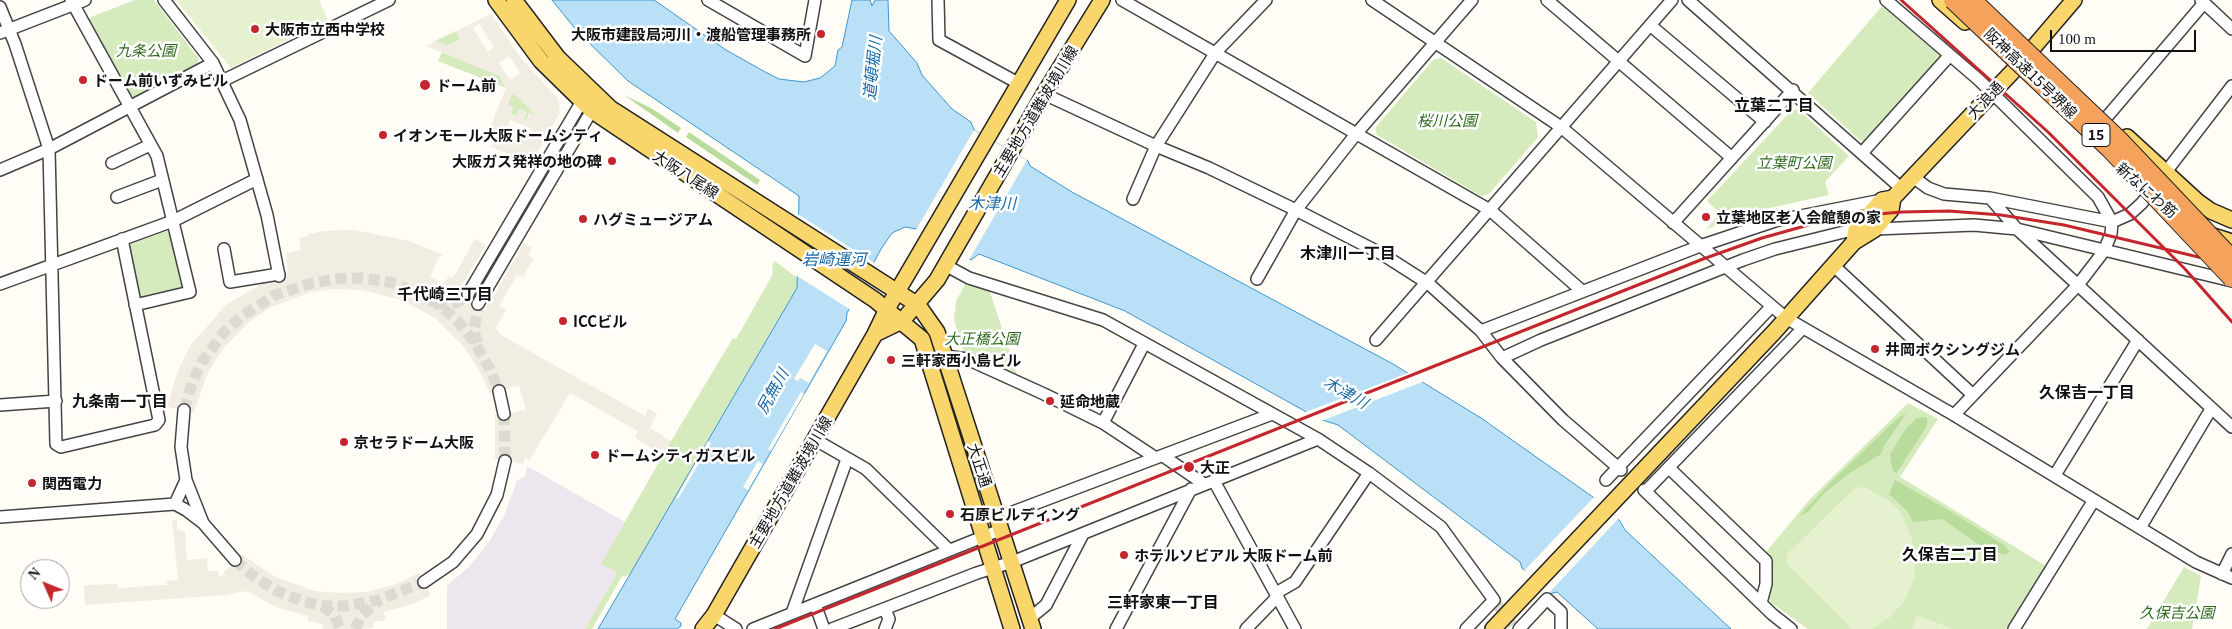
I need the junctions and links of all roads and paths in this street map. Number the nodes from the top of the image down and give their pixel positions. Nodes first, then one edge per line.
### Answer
1 (85, 0) edge
2 (164, 0) edge
3 (389, 0) edge
4 (496, 0) edge
5 (514, 0) edge
6 (708, 0) edge
7 (815, 0) edge
8 (938, 0) edge
9 (1068, 0) edge
10 (1102, 0) edge
11 (1122, 0) edge
12 (1266, 0) edge
13 (1372, 0) edge
14 (1472, 0) edge
15 (1547, 0) edge
16 (1672, 0) edge
17 (1688, 0) edge
18 (1886, 0) edge
19 (1940, 0) edge
20 (1953, 0) edge
21 (1972, 0) edge
22 (1982, 0) edge
23 (2074, 0) edge
24 (72, 2) edge
25 (2202, 2) edge
26 (0, 7) edge
27 (1650, 25) junction
28 (2232, 29) edge
29 (5, 31) edge
30 (1435, 42) junction
31 (2032, 47) junction
32 (1216, 52) junction
33 (1950, 55) junction
34 (1620, 60) junction
35 (213, 63) junction
36 (2015, 69) junction
37 (222, 81) junction
38 (1018, 83) junction
39 (2232, 86) edge
40 (1793, 90) junction
41 (1992, 93) junction
42 (1044, 94) junction
43 (590, 101) junction
44 (130, 108) junction
45 (2106, 118) junction
46 (1765, 122) junction
47 (1561, 128) junction
48 (1356, 134) junction
49 (150, 145) junction
50 (1156, 146) junction
51 (50, 148) junction
52 (1862, 152) junction
53 (1732, 158) junction
54 (112, 163) dead end
55 (0, 170) edge
56 (2164, 172) junction
57 (1913, 177) junction
58 (258, 178) junction
59 (162, 180) junction
60 (2148, 194) junction
61 (118, 196) dead end
62 (1892, 196) junction
63 (1990, 198) junction
64 (1132, 199) dead end
65 (1296, 210) junction
66 (1490, 210) junction
67 (2232, 220) edge
68 (173, 221) junction
69 (2112, 222) junction
70 (1673, 223) junction
71 (1874, 229) junction
72 (2017, 229) junction
73 (1855, 235) junction
74 (122, 239) junction
75 (2232, 242) edge
76 (1700, 246) junction
77 (224, 249) dead end
78 (2104, 251) junction
79 (2232, 259) edge
80 (52, 265) junction
81 (945, 265) junction
82 (1834, 266) junction
83 (1725, 268) junction
84 (1257, 279) dead end
85 (2232, 280) edge
86 (1426, 282) junction
87 (0, 284) edge
88 (2078, 285) junction
89 (1582, 291) junction
90 (897, 292) junction
91 (468, 294) tunnel mouth
92 (478, 304) tunnel mouth
93 (135, 305) junction
94 (918, 305) junction
95 (1770, 307) junction
96 (887, 309) junction
97 (1786, 318) junction
98 (902, 321) junction
99 (1803, 328) junction
100 (1481, 331) junction
101 (875, 334) junction
102 (1376, 340) dead end
103 (2138, 340) junction
104 (1144, 344) junction
105 (946, 356) junction
106 (1502, 358) junction
107 (499, 391) tunnel mouth
108 (1973, 395) junction
109 (56, 401) junction
110 (0, 404) edge
111 (2211, 409) junction
112 (184, 410) tunnel mouth
113 (504, 414) tunnel mouth
114 (1272, 414) junction
115 (1954, 414) junction
116 (1103, 423) junction
117 (2232, 427) edge
118 (814, 439) junction
119 (1318, 439) junction
120 (1160, 457) junction
121 (847, 458) junction
122 (505, 461) tunnel mouth
123 (1669, 468) junction
124 (1620, 469) junction
125 (1369, 473) junction
126 (2055, 475) junction
127 (186, 480) junction
128 (1606, 480) dead end
129 (1209, 482) junction
130 (1191, 489) junction
131 (2094, 500) junction
132 (175, 504) junction
133 (0, 517) edge
134 (203, 523) junction
135 (998, 524) junction
136 (2140, 528) junction
137 (1083, 534) junction
138 (984, 537) junction
139 (949, 550) junction
140 (2232, 554) edge
141 (235, 560) tunnel mouth
142 (1012, 562) junction
143 (992, 568) junction
144 (2227, 576) edge
145 (424, 582) tunnel mouth
146 (1277, 594) junction
147 (1761, 603) junction
148 (815, 604) junction
149 (885, 609) junction
150 (792, 613) junction
151 (714, 615) junction
152 (1032, 624) edge
153 (1011, 628) edge
154 (1516, 628) edge
155 (702, 629) edge
156 (736, 629) edge
157 (753, 629) edge
158 (824, 629) edge
159 (832, 629) edge
160 (885, 629) edge
161 (1116, 629) edge
162 (1246, 629) edge
163 (1295, 629) edge
164 (1466, 629) edge
165 (1493, 629) edge
166 (1561, 629) edge
167 (1791, 629) edge
168 (2014, 629) edge

1 - 24 street
2 - 35 street
3 - 37 street
4 - 43 main road, 大阪八尾線
5 - 43 main road, 大阪八尾線
6 - 7 street
8 - 38 street
9 - 38 main road, 主要地方道難波境川線
10 - 42 main road, 主要地方道難波境川線
11 - 32 street
12 - 32 street
13 - 30 street
14 - 30 street
15 - 34 street
16 - 27 street
17 - 40 street
18 - 33 street
19 - 36 main road, 新なにわ筋
20 - 85 highway, 阪神高速15号堺線 / 15, bridge
21 - 79 highway, 阪神高速15号堺線 / 15, bridge
22 - 31 main road, 新なにわ筋
23 - 31 main road, 大浪通
24 - 29 street
24 - 44 street
25 - 28 street
25 - 45 street
26 - 29 street
27 - 34 street
27 - 46 street
29 - 51 street
30 - 47 street
30 - 48 street
31 - 36 main road, 大浪通
31 - 45 main road, 新なにわ筋
32 - 48 street
32 - 50 street
33 - 41 street
33 - 52 street
34 - 47 street
34 - 53 street
35 - 37 street
35 - 44 street
36 - 41 main road, 大浪通
36 - 60 main road, 新なにわ筋
37 - 58 street
38 - 90 main road, 主要地方道難波境川線
39 - 56 street
40 - 46 street
40 - 52 street
41 - 57 main road, 大浪通
41 - 69 street
42 - 50 street
42 - 81 main road, 主要地方道難波境川線
43 - 90 main road, 大阪八尾線
43 - 91 street
43 - 92 street
43 - 96 main road, 大阪八尾線
44 - 49 street
44 - 51 street
45 - 56 main road, 新なにわ筋
46 - 53 street
47 - 66 street
47 - 70 street
48 - 65 street
48 - 66 street
49 - 54 street
49 - 59 street
50 - 64 street
50 - 65 street
51 - 55 street
51 - 80 street
52 - 62 street
53 - 70 street
56 - 60 street
56 - 67 main road, 新なにわ筋
57 - 62 main road, 大浪通
57 - 63 street
58 - 68 street
58 - 77 street
59 - 61 street
59 - 68 street
60 - 69 street
60 - 75 main road, 新なにわ筋
62 - 71 main road, 大浪通
62 - 73 main road, 大浪通
62 - 76 street
63 - 69 street
63 - 72 street
65 - 84 street
65 - 86 street
66 - 86 street
66 - 89 street
68 - 74 street
68 - 93 street
69 - 78 street
70 - 76 street
71 - 72 street
71 - 73 main road, 大浪通
72 - 78 street
72 - 88 street
73 - 82 main road, 大浪通
73 - 83 street
74 - 80 street
74 - 93 street
76 - 83 street
76 - 89 street
78 - 85 street
78 - 88 street
80 - 87 street
80 - 109 street
81 - 94 main road, 主要地方道難波境川線
81 - 104 street
82 - 97 main road, 大浪通
82 - 108 street
83 - 95 street
83 - 106 street
86 - 100 street
86 - 102 street
88 - 103 street
88 - 108 street
89 - 100 street
90 - 94 main road, 大阪八尾線
90 - 96 main road, 主要地方道難波境川線
93 - 109 street
94 - 98 main road, 主要地方道難波境川線
94 - 105 main road, 大正通
95 - 97 street
95 - 124 street
96 - 98 main road, 大阪八尾線
96 - 101 main road, 主要地方道難波境川線
97 - 99 street
97 - 165 main road, 大浪通
98 - 101 main road, 主要地方道難波境川線
98 - 138 main road, 大正通
99 - 115 street
99 - 123 street
100 - 106 street
101 - 118 main road, 主要地方道難波境川線
103 - 111 street
103 - 126 street
104 - 114 street
104 - 116 street
105 - 116 street
105 - 135 main road, 大正通
106 - 124 street
107 - 113 street
108 - 115 street
109 - 110 street
111 - 117 street
111 - 136 street
112 - 127 street
114 - 119 street
114 - 120 street
115 - 126 street
116 - 120 street
118 - 121 street
118 - 151 main road, 主要地方道難波境川線
119 - 125 street
119 - 129 street
120 - 129 street
120 - 135 street
121 - 139 street
121 - 150 street
122 - 145 street
123 - 147 street
123 - 147 street
124 - 128 street
125 - 146 street
125 - 164 street
126 - 131 street
127 - 132 street
127 - 134 street
129 - 130 street
129 - 146 street
130 - 137 street
130 - 161 street
131 - 136 street
131 - 168 street
132 - 133 street
132 - 134 street
134 - 141 street
135 - 138 street
135 - 142 main road, 大正通
136 - 144 street
137 - 142 street
137 - 152 street
138 - 139 street
138 - 143 main road, 大正通
139 - 148 street
140 - 144 street
142 - 143 street
142 - 152 main road, 大正通
143 - 149 street
143 - 153 main road, 大正通
146 - 162 street
146 - 163 street
147 - 167 street
148 - 150 street
148 - 158 street
149 - 159 street
149 - 160 street
150 - 157 street
151 - 155 main road, 主要地方道難波境川線
151 - 156 street
154 - 166 street

